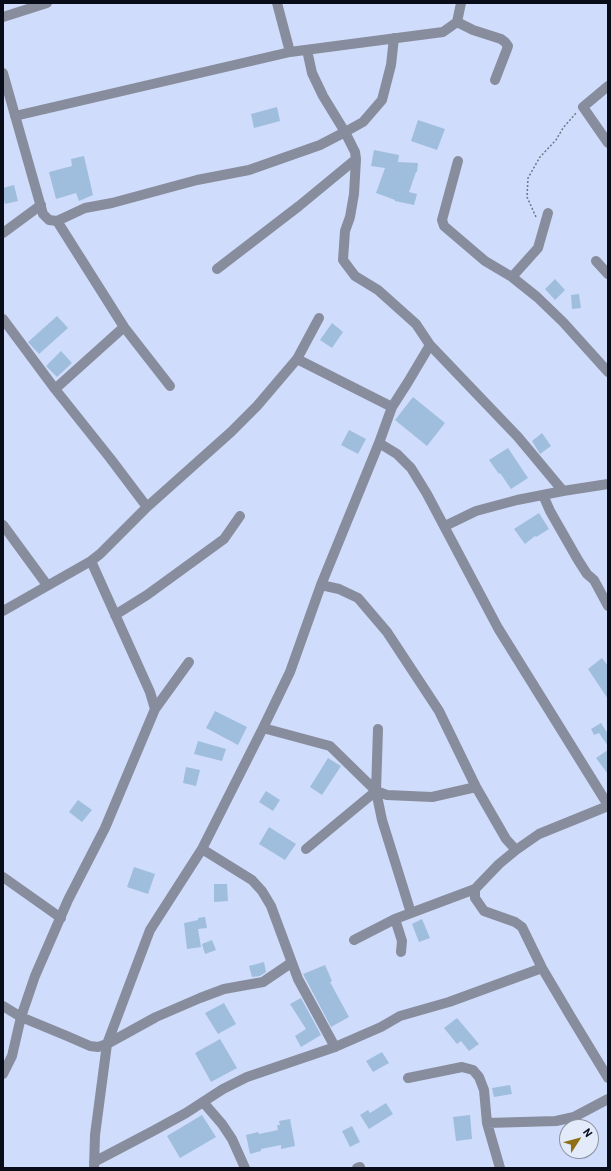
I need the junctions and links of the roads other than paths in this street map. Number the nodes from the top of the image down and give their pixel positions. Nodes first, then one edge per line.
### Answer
1 (47, 3) edge
2 (277, 3) edge
3 (461, 3) edge
4 (3, 17) edge
5 (457, 22) junction
6 (394, 38) junction
7 (307, 50) junction
8 (290, 52) junction
9 (3, 73) edge
10 (495, 80) dead end
11 (608, 86) edge
12 (15, 116) junction
13 (345, 132) junction
14 (608, 143) edge
15 (356, 159) junction
16 (458, 161) dead end
17 (41, 205) junction
18 (548, 213) dead end
19 (58, 221) junction
20 (3, 233) edge
21 (596, 261) dead end
22 (217, 269) dead end
23 (608, 274) edge
24 (512, 277) junction
25 (319, 318) dead end
26 (3, 319) edge
27 (124, 327) junction
28 (430, 345) junction
29 (297, 359) junction
30 (608, 372) edge
31 (170, 386) dead end
32 (55, 389) junction
33 (392, 407) junction
34 (379, 443) junction
35 (608, 484) edge
36 (562, 491) junction
37 (543, 495) junction
38 (147, 507) junction
39 (240, 516) dead end
40 (3, 525) edge
41 (445, 526) junction
42 (90, 561) junction
43 (321, 585) junction
44 (47, 586) junction
45 (608, 606) edge
46 (3, 611) edge
47 (115, 615) junction
48 (189, 662) dead end
49 (155, 709) junction
50 (263, 728) junction
51 (378, 729) dead end
52 (476, 787) junction
53 (376, 791) junction
54 (608, 806) edge
55 (202, 849) junction
56 (306, 849) dead end
57 (516, 850) junction
58 (3, 877) edge
59 (475, 889) junction
60 (411, 913) junction
61 (61, 918) junction
62 (395, 919) junction
63 (354, 940) dead end
64 (401, 952) dead end
65 (291, 963) junction
66 (542, 968) junction
67 (3, 1006) edge
68 (21, 1017) junction
69 (107, 1044) junction
70 (335, 1047) junction
71 (3, 1074) edge
72 (408, 1078) dead end
73 (608, 1078) edge
74 (608, 1099) edge
75 (203, 1102) junction
76 (487, 1123) junction
77 (94, 1165) edge
78 (245, 1168) edge
79 (500, 1168) edge

1 - 4 street
2 - 8 street
3 - 5 street
5 - 6 street
5 - 10 street
6 - 7 street
6 - 13 street
7 - 8 street
7 - 13 street
8 - 12 street
9 - 12 street
11 - 14 street
12 - 17 street
13 - 15 street
13 - 19 street
15 - 22 street
15 - 28 street
16 - 24 street
17 - 19 street
17 - 20 street
18 - 24 street
19 - 27 street
21 - 23 street
24 - 30 street
25 - 29 street
26 - 32 street
27 - 31 street
27 - 32 street
28 - 33 street
28 - 36 street
29 - 33 street
29 - 38 street
32 - 38 street
33 - 34 street
34 - 41 street
34 - 43 street
35 - 36 street
36 - 37 street
37 - 41 street
37 - 45 street
38 - 42 street
39 - 47 street
40 - 44 street
41 - 54 street
42 - 44 street
42 - 47 street
43 - 50 street
43 - 52 street
44 - 46 street
47 - 49 street
48 - 49 street
49 - 61 street
50 - 53 street
50 - 55 street
51 - 53 street
52 - 53 street
52 - 57 street
53 - 56 street
53 - 60 street
54 - 57 street
55 - 65 street
55 - 69 street
57 - 59 street
58 - 61 street
59 - 60 street
59 - 66 street
60 - 62 street
61 - 68 street
62 - 63 street
62 - 64 street
65 - 69 street
65 - 70 street
66 - 70 street
66 - 73 street
67 - 68 street
68 - 69 street
68 - 71 street
69 - 77 street
70 - 75 street
72 - 76 street
74 - 76 street
75 - 77 street
75 - 78 street
76 - 79 street

